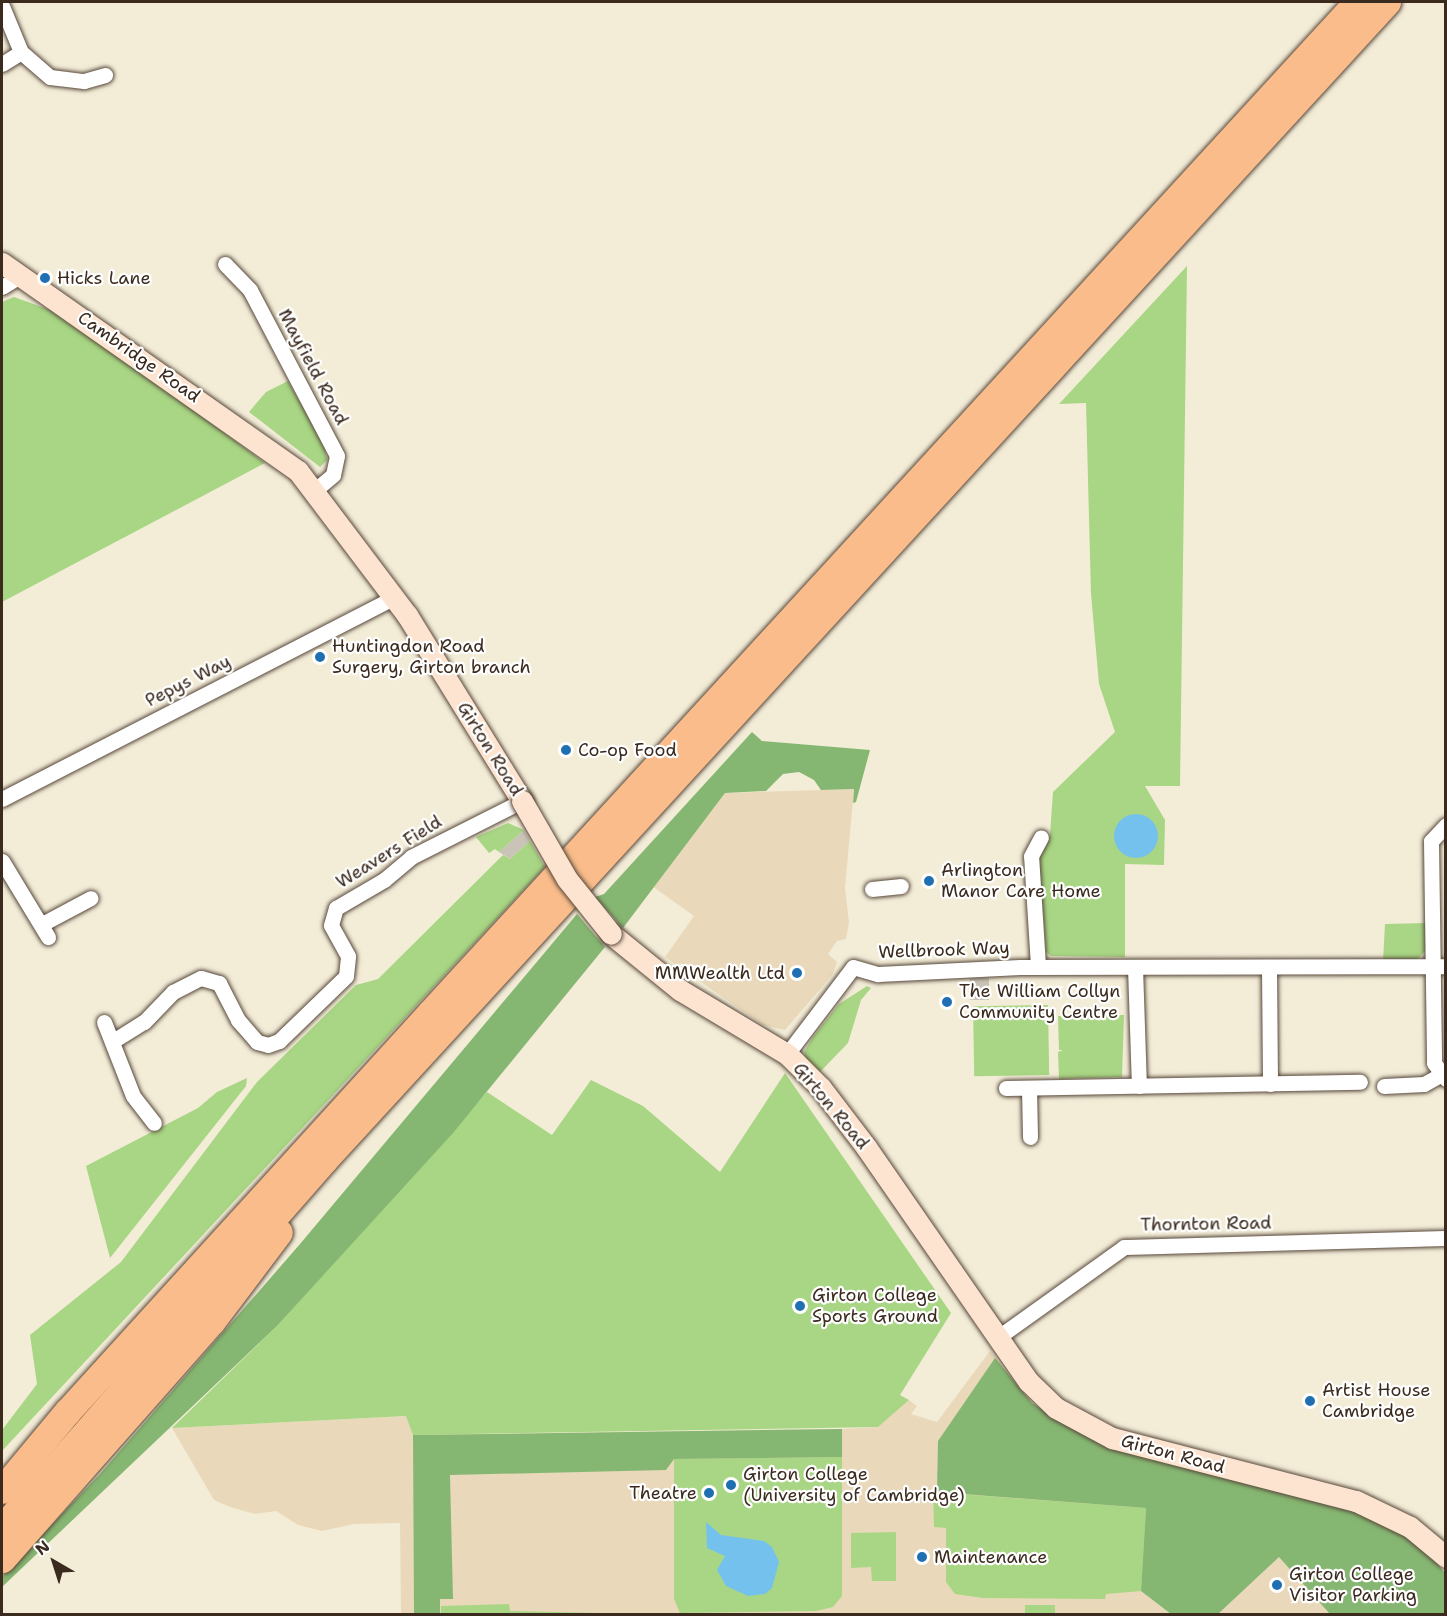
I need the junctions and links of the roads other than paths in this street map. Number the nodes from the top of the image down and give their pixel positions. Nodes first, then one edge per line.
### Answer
1 (1357, 2) edge
2 (1387, 2) edge
3 (2, 6) edge
4 (21, 52) junction
5 (2, 64) edge
6 (105, 75) dead end
7 (2, 263) edge
8 (225, 264) dead end
9 (21, 275) junction
10 (2, 288) edge
11 (275, 453) joint
12 (314, 491) junction
13 (393, 598) junction
14 (2, 799) edge
15 (522, 801) junction
16 (1446, 825) edge
17 (1041, 837) dead end
18 (2, 861) edge
19 (901, 886) dead end
20 (872, 890) dead end
21 (91, 898) dead end
22 (1038, 966) junction
23 (1439, 966) edge
24 (1135, 967) junction
25 (1269, 968) junction
26 (104, 1022) dead end
27 (113, 1041) junction
28 (787, 1054) junction
29 (1443, 1077) edge
30 (1360, 1082) dead end
31 (1270, 1084) junction
32 (1139, 1086) junction
33 (1384, 1086) dead end
34 (1006, 1088) dead end
35 (1029, 1088) junction
36 (154, 1123) dead end
37 (1030, 1137) dead end
38 (324, 1160) junction
39 (1446, 1238) edge
40 (997, 1338) junction
41 (67, 1412) junction
42 (2, 1468) edge
43 (2, 1490) edge
44 (2, 1528) edge
45 (1446, 1557) edge
46 (2, 1559) edge

1 - 41 highway
2 - 38 highway
3 - 4 street
4 - 5 street
4 - 6 street
7 - 9 street, Cambridge Road
8 - 12 street, Mayfield Road
9 - 10 street
9 - 11 street, Cambridge Road
11 - 12 street, Girton Road
12 - 13 street, Girton Road
13 - 14 street, Pepys Way
13 - 15 street, Girton Road
15 - 27 street, Weavers Field
15 - 28 street, Girton Road, bridge
16 - 23 street
17 - 22 street
18 - 21 street
19 - 20 street
22 - 24 street, Wellbrook Way
22 - 28 street, Wellbrook Way
23 - 25 street, Wellbrook Way
23 - 29 street
24 - 25 street, Wellbrook Way
24 - 32 street
25 - 31 street
26 - 27 street
27 - 36 street
28 - 40 street, Girton Road
29 - 33 street
30 - 31 street
31 - 32 street
32 - 35 street
34 - 35 street
35 - 37 street
38 - 44 highway
38 - 46 highway
39 - 40 street, Thornton Road
40 - 45 street, Girton Road
41 - 42 highway
41 - 43 highway

